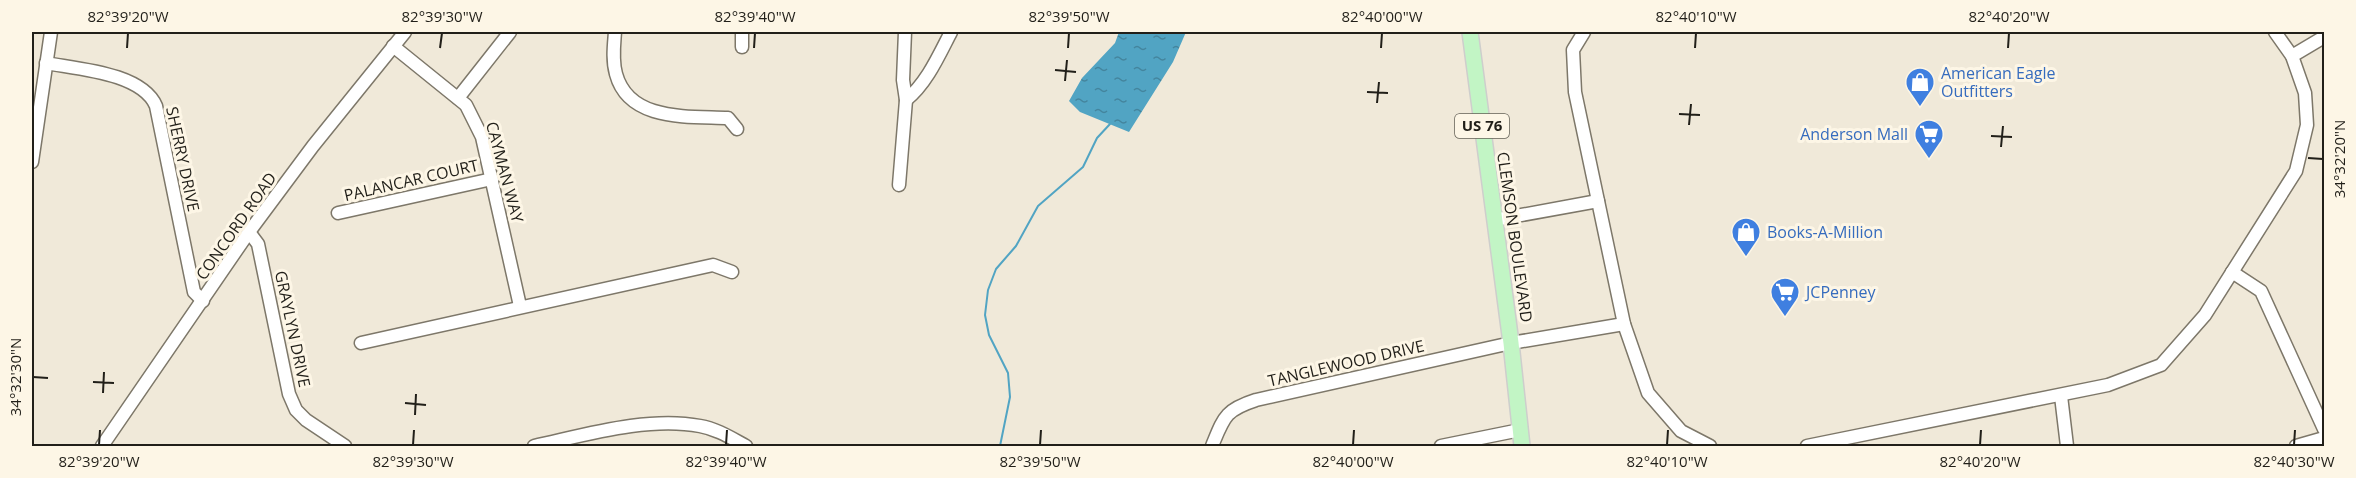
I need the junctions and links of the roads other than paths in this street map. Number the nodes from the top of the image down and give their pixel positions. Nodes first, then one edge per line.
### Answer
1 (51, 32) edge
2 (405, 32) edge
3 (510, 32) edge
4 (615, 32) edge
5 (742, 32) edge
6 (905, 32) edge
7 (951, 32) edge
8 (1470, 32) edge
9 (1584, 32) edge
10 (2275, 32) edge
11 (2325, 37) edge
12 (393, 46) junction
13 (742, 47) dead end
14 (2292, 56) junction
15 (46, 63) junction
16 (458, 98) junction
17 (906, 100) junction
18 (35, 108) edge
19 (736, 129) dead end
20 (32, 162) edge
21 (492, 179) junction
22 (899, 185) dead end
23 (1598, 201) junction
24 (338, 213) dead end
25 (1494, 220) junction
26 (249, 232) junction
27 (732, 272) dead end
28 (2232, 272) junction
29 (203, 301) junction
30 (520, 306) junction
31 (1624, 324) junction
32 (361, 343) dead end
33 (1511, 344) junction
34 (2061, 396) junction
35 (2325, 429) edge
36 (1520, 430) junction
37 (2325, 438) edge
38 (102, 447) edge
39 (345, 447) edge
40 (534, 447) edge
41 (746, 447) edge
42 (1212, 447) edge
43 (1442, 447) edge
44 (1522, 447) edge
45 (1710, 447) edge
46 (1807, 447) edge
47 (2067, 447) edge
48 (2296, 447) edge

1 - 15 street
2 - 12 street, CONCORD ROAD
3 - 16 street
4 - 19 street
5 - 13 street
6 - 17 street
7 - 17 street
8 - 25 main road, CLEMSON BOULEVARD / US 76
9 - 23 street
10 - 14 street
11 - 14 street
12 - 16 street, CAYMAN WAY
12 - 26 street, CONCORD ROAD
14 - 28 street
15 - 18 street
15 - 29 street, SHERRY DRIVE
16 - 21 street, CAYMAN WAY
17 - 22 street
18 - 20 street
21 - 24 street, PALANCAR COURT
21 - 30 street, CAYMAN WAY
23 - 25 street
23 - 31 street
25 - 33 main road, CLEMSON BOULEVARD / US 76
26 - 29 street, CONCORD ROAD
26 - 39 street, GRAYLYN DRIVE
27 - 30 street
28 - 34 street
28 - 35 street
29 - 38 street, CONCORD ROAD
30 - 32 street
31 - 33 street, TANGLEWOOD DRIVE
31 - 45 street
33 - 36 main road, CLEMSON BOULEVARD / US 76
33 - 42 street, TANGLEWOOD DRIVE
34 - 46 street
34 - 47 street
36 - 43 street
36 - 44 main road, CLEMSON BOULEVARD / US 76
37 - 48 street
40 - 41 street

